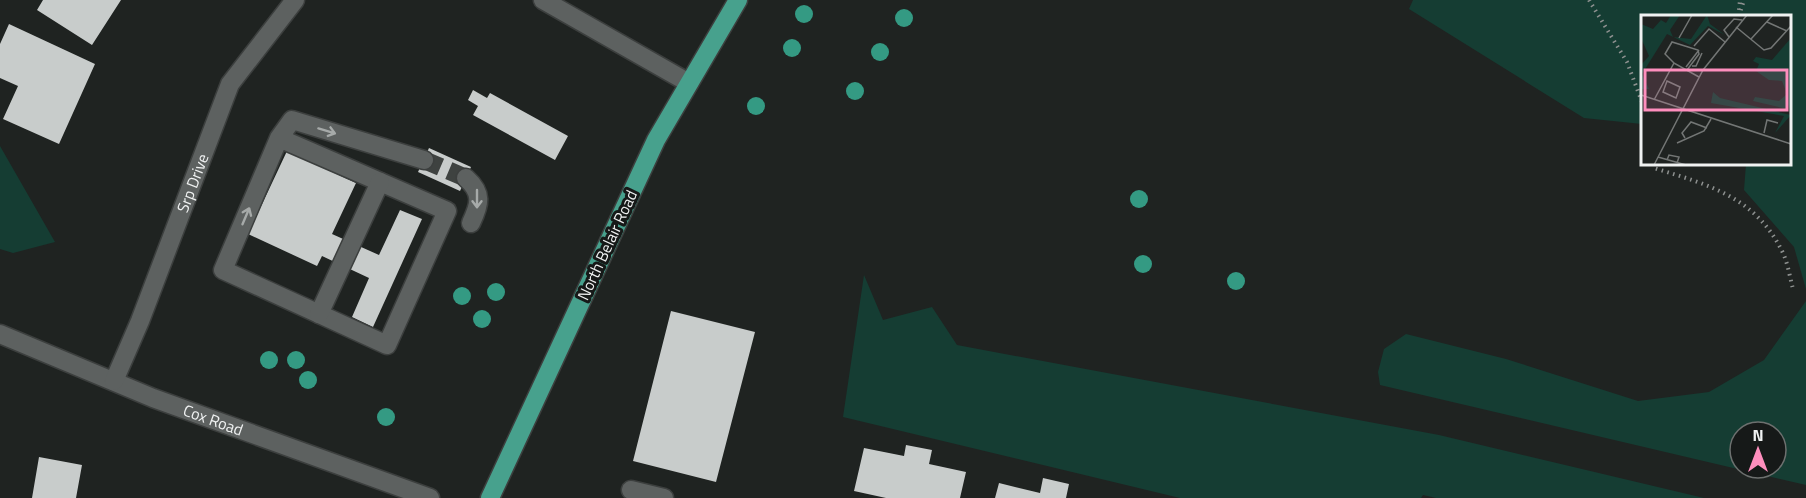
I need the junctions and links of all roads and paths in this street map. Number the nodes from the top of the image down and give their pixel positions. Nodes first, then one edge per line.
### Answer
1 (294, 0) edge
2 (543, 0) edge
3 (738, 0) edge
4 (1589, 0) edge
5 (1742, 0) edge
6 (1739, 15) edge
7 (689, 83) junction
8 (1641, 99) edge
9 (279, 138) junction
10 (424, 160) tunnel mouth
11 (1653, 165) edge
12 (466, 178) tunnel mouth
13 (380, 182) junction
14 (471, 223) dead end
15 (1793, 289) dead end
16 (319, 314) junction
17 (0, 334) edge
18 (114, 381) junction
19 (631, 490) dead end
20 (430, 498) edge
21 (490, 498) edge
22 (664, 498) edge

1 - 18 street, Srp Drive
2 - 7 street
3 - 7 main road, North Belair Road
4 - 8 path
5 - 6 path
7 - 21 main road, North Belair Road
9 -> 10 street
9 - 13 street
16 -> 9 street
11 - 15 path
12 -> 14 street
13 - 16 street
13 - 16 street
17 - 18 street, Cox Road
18 - 20 street, Cox Road
19 - 22 street

